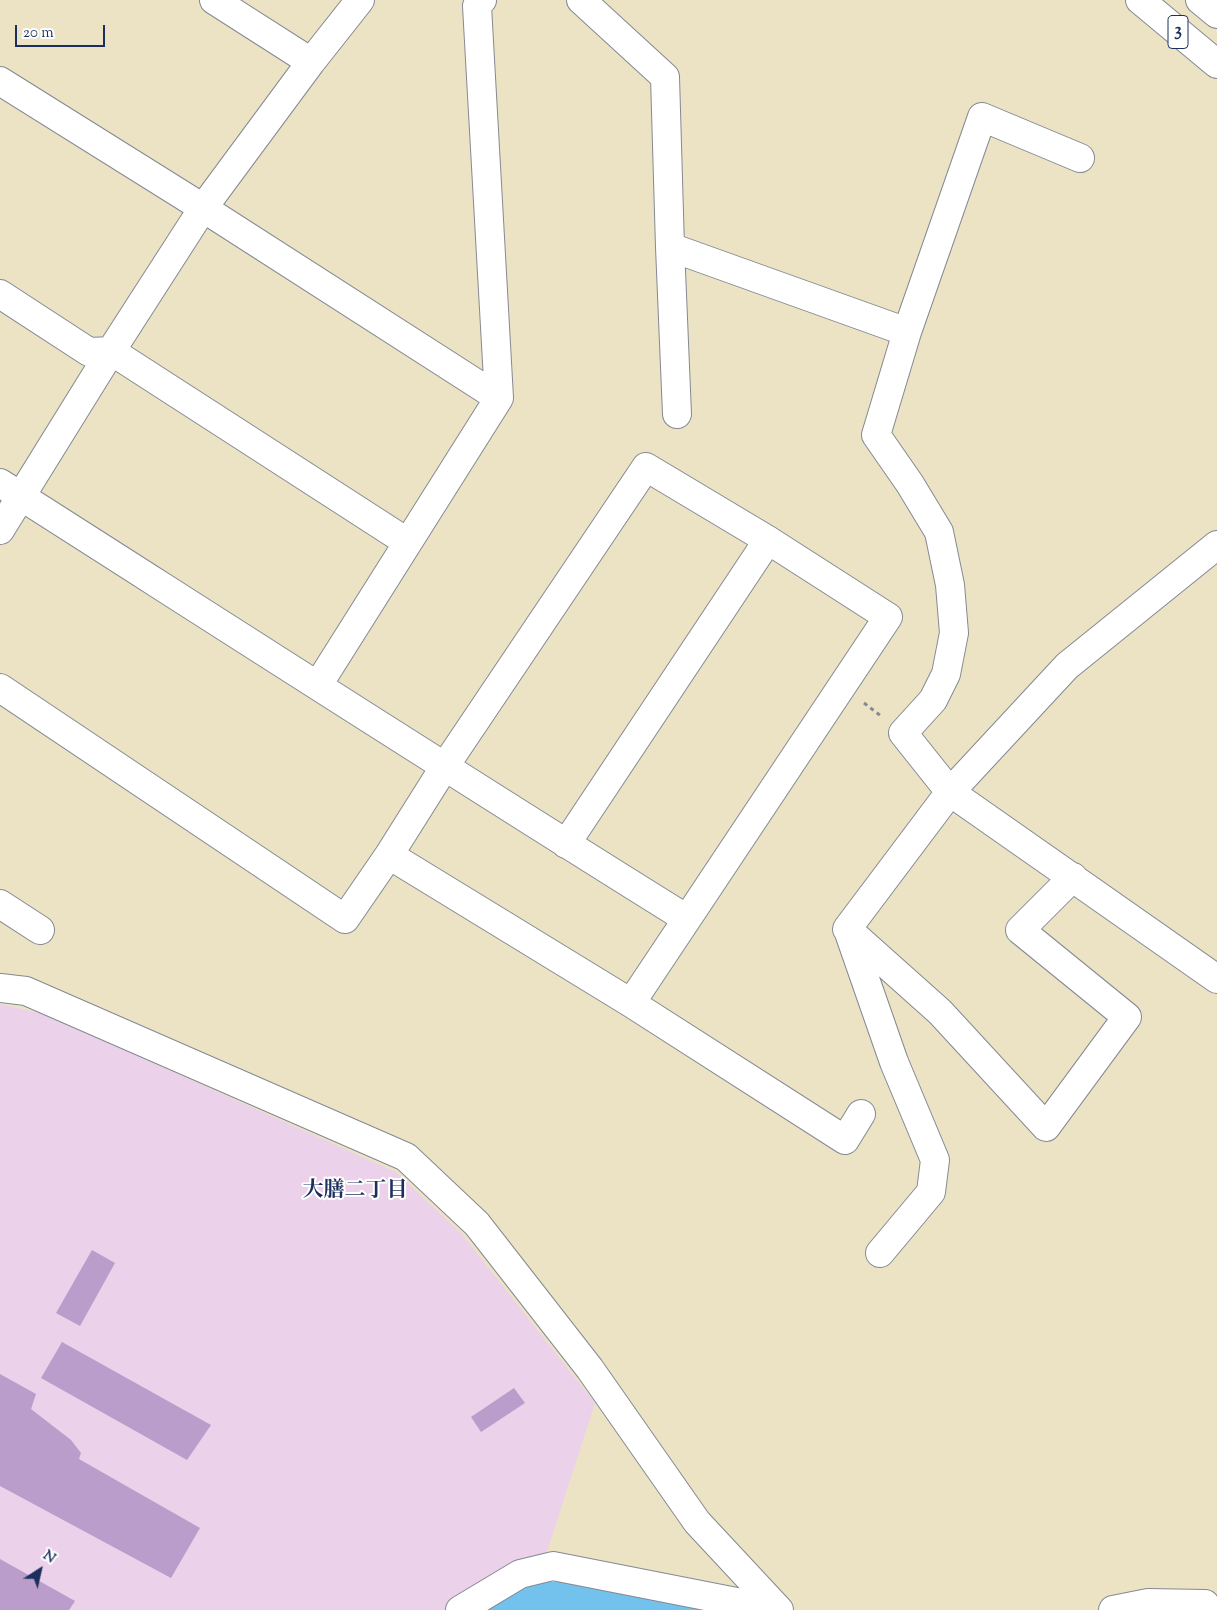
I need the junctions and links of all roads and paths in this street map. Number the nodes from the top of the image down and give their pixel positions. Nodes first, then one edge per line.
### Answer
1 (214, 0) edge
2 (360, 0) edge
3 (482, 0) edge
4 (581, 0) edge
5 (1140, 0) edge
6 (1200, 0) edge
7 (1217, 14) edge
8 (311, 62) junction
9 (1217, 64) edge
10 (0, 81) edge
11 (1080, 158) dead end
12 (203, 208) junction
13 (670, 247) junction
14 (0, 294) edge
15 (907, 332) junction
16 (111, 350) junction
17 (499, 398) junction
18 (677, 414) dead end
19 (11, 490) edge
20 (0, 530) edge
21 (768, 540) junction
22 (407, 542) junction
23 (1217, 545) edge
24 (318, 685) junction
25 (842, 685) junction
26 (0, 688) edge
27 (904, 733) junction
28 (445, 766) junction
29 (950, 792) junction
30 (566, 844) junction
31 (389, 855) junction
32 (1073, 877) junction
33 (0, 904) edge
34 (687, 919) junction
35 (847, 929) junction
36 (40, 930) dead end
37 (1217, 979) edge
38 (0, 988) edge
39 (631, 1003) junction
40 (861, 1114) dead end
41 (880, 1253) dead end
42 (1207, 1600) edge
43 (460, 1610) edge
44 (778, 1610) edge
45 (1113, 1610) edge

1 - 8 main road
2 - 8 main road
3 - 17 main road
4 - 13 main road
5 - 9 main road, 3
6 - 7 main road, 3
8 - 12 main road
10 - 12 main road
11 - 15 main road
12 - 16 main road
12 - 17 main road
13 - 15 main road
13 - 18 main road
14 - 16 main road
15 - 27 main road
16 - 19 main road
16 - 22 main road
17 - 22 main road
19 - 20 main road
19 - 24 main road
21 - 25 main road
21 - 28 main road
21 - 30 main road
22 - 24 main road
23 - 29 main road
24 - 28 main road
25 - 27 path
25 - 34 main road
26 - 31 main road
27 - 29 main road
28 - 30 main road
28 - 31 main road
29 - 32 main road
29 - 35 main road
30 - 34 main road
31 - 39 main road
32 - 35 main road
32 - 37 main road
33 - 36 main road
34 - 39 main road
35 - 41 main road
38 - 44 main road
39 - 40 main road
42 - 45 main road
43 - 44 main road

